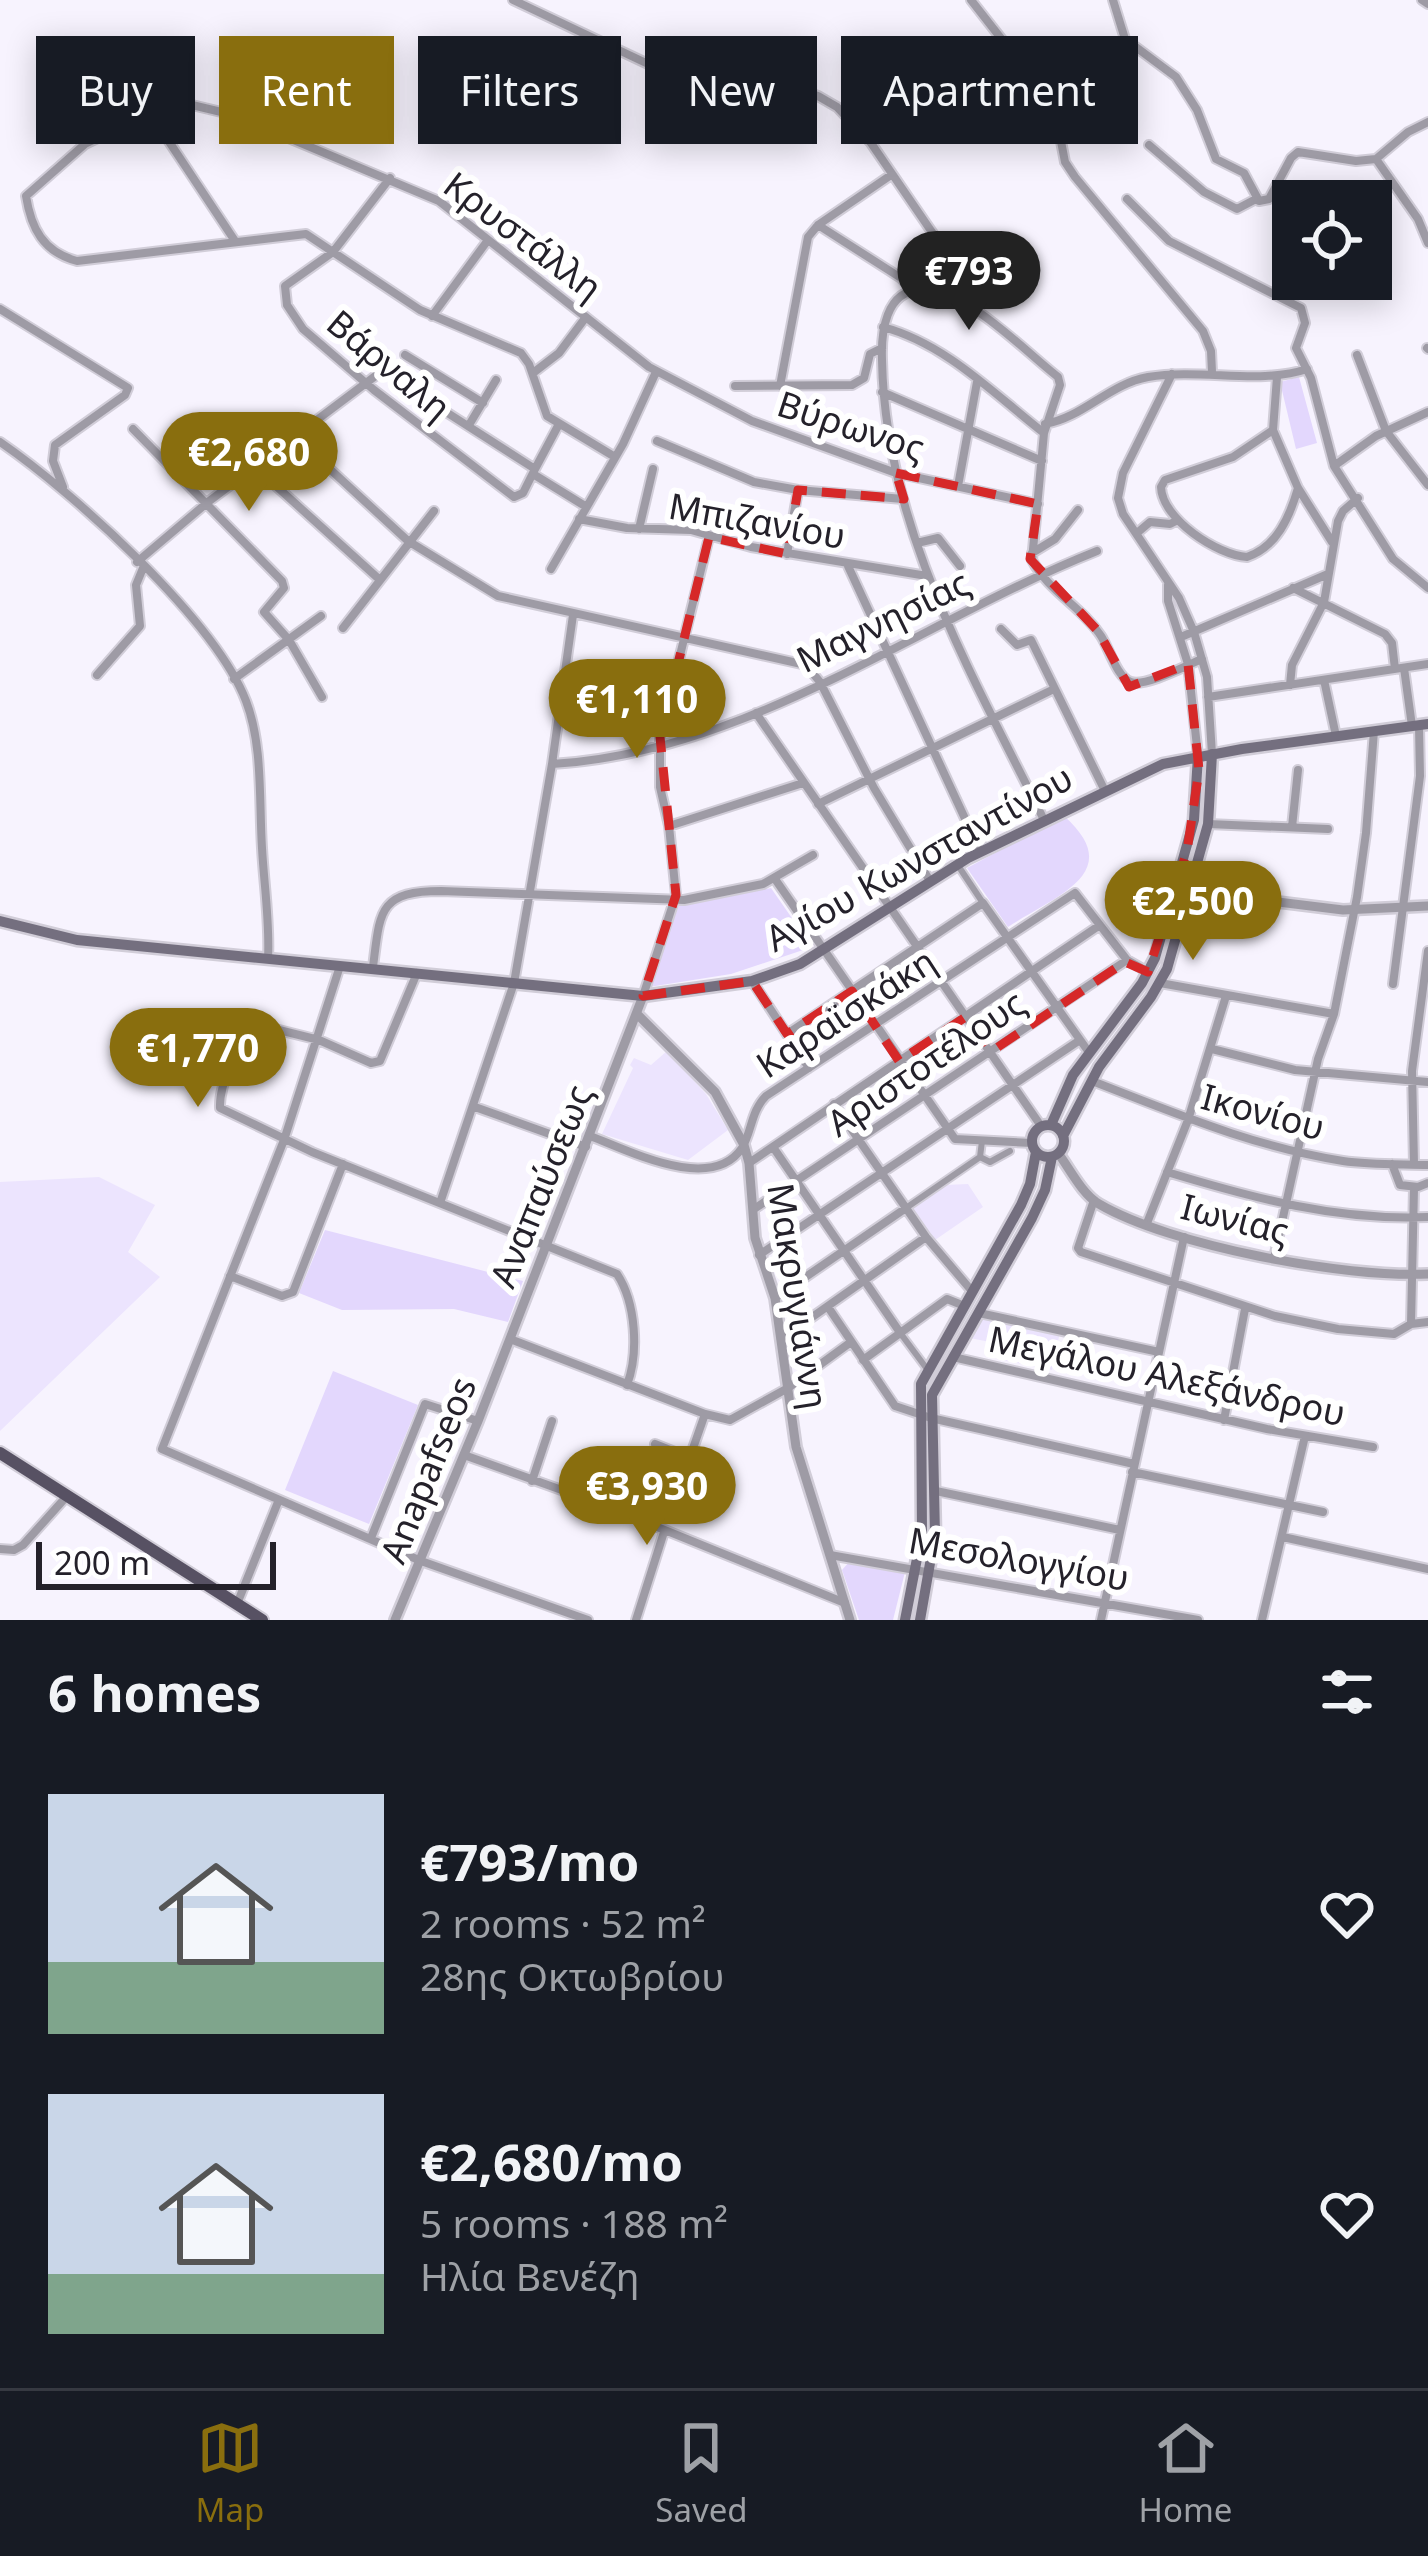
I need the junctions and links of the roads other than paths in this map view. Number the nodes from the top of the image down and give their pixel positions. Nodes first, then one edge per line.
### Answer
1 (513, 0) edge
2 (971, 0) edge
3 (1113, 0) edge
4 (195, 107) edge
5 (1428, 122) edge
6 (85, 144) edge
7 (171, 144) edge
8 (1149, 145) dead end
9 (1376, 160) junction
10 (891, 175) junction
11 (390, 178) junction
12 (1127, 199) dead end
13 (1256, 199) junction
14 (818, 225) junction
15 (1427, 235) edge
16 (488, 240) junction
17 (236, 241) junction
18 (333, 252) junction
19 (914, 291) junction
20 (932, 291) junction
21 (1272, 292) edge
22 (1289, 300) edge
23 (0, 309) edge
24 (432, 316) junction
25 (586, 317) junction
26 (883, 327) junction
27 (881, 347) junction
28 (405, 355) dead end
29 (1357, 356) dead end
30 (1307, 369) junction
31 (656, 372) junction
32 (1212, 372) junction
33 (533, 373) junction
34 (1172, 374) junction
35 (1276, 377) junction
36 (496, 380) dead end
37 (977, 381) junction
38 (367, 384) junction
39 (735, 386) dead end
40 (780, 386) junction
41 (882, 392) junction
42 (483, 403) junction
43 (1428, 412) edge
44 (559, 424) junction
45 (469, 425) junction
46 (967, 426) junction
47 (1045, 428) junction
48 (133, 429) dead end
49 (1273, 430) junction
50 (1385, 431) junction
51 (295, 437) junction
52 (657, 441) dead end
53 (0, 442) edge
54 (615, 457) junction
55 (1042, 461) junction
56 (255, 466) junction
57 (1334, 466) junction
58 (653, 469) dead end
59 (534, 471) junction
60 (896, 473) junction
61 (1428, 485) edge
62 (958, 486) junction
63 (64, 488) junction
64 (1298, 488) junction
65 (798, 490) junction
66 (1358, 498) junction
67 (904, 499) junction
68 (208, 502) junction
69 (1038, 504) junction
70 (585, 506) junction
71 (1078, 510) dead end
72 (434, 511) dead end
73 (579, 518) junction
74 (1178, 520) junction
75 (639, 529) junction
76 (1137, 533) junction
77 (710, 537) junction
78 (408, 541) junction
79 (916, 543) junction
80 (1333, 543) junction
81 (1097, 550) dead end
82 (1031, 553) junction
83 (787, 554) junction
84 (848, 564) junction
85 (140, 565) junction
86 (960, 566) dead end
87 (551, 568) dead end
88 (1039, 574) junction
89 (1328, 574) junction
90 (927, 576) junction
91 (380, 580) junction
92 (1168, 584) junction
93 (1293, 588) junction
94 (1428, 588) edge
95 (1324, 602) junction
96 (573, 615) junction
97 (321, 616) dead end
98 (946, 621) junction
99 (343, 628) dead end
100 (1001, 629) dead end
101 (1194, 632) junction
102 (1181, 637) junction
103 (685, 638) junction
104 (289, 640) junction
105 (886, 650) junction
106 (1202, 659) junction
107 (1188, 664) junction
108 (1428, 664) edge
109 (1400, 669) junction
110 (98, 675) dead end
111 (235, 679) junction
112 (1324, 680) junction
113 (820, 682) junction
114 (1290, 685) junction
115 (1054, 689) junction
116 (322, 697) dead end
117 (1208, 697) junction
118 (755, 712) junction
119 (994, 718) junction
120 (1420, 726) edge
121 (1373, 731) junction
122 (1336, 736) junction
123 (660, 749) junction
124 (932, 749) junction
125 (1212, 754) junction
126 (1198, 756) junction
127 (552, 764) junction
128 (1298, 770) dead end
129 (869, 778) junction
130 (803, 783) junction
131 (1105, 790) junction
132 (818, 803) junction
133 (1044, 820) junction
134 (1208, 824) junction
135 (669, 826) junction
136 (1292, 827) junction
137 (1328, 830) dead end
138 (980, 851) junction
139 (812, 855) dead end
140 (957, 864) junction
141 (775, 879) junction
142 (930, 880) junction
143 (1190, 891) junction
144 (530, 894) junction
145 (675, 901) junction
146 (983, 903) junction
147 (1428, 906) edge
148 (892, 907) junction
149 (1401, 908) junction
150 (1354, 910) junction
151 (0, 921) edge
152 (1101, 924) junction
153 (1008, 938) junction
154 (920, 946) junction
155 (824, 951) junction
156 (1428, 951) edge
157 (268, 959) junction
158 (1127, 960) junction
159 (340, 965) junction
160 (374, 967) junction
161 (418, 971) junction
162 (1148, 972) junction
163 (1031, 973) junction
164 (752, 981) junction
165 (943, 981) junction
166 (514, 983) junction
167 (1160, 983) junction
168 (1393, 984) dead end
169 (852, 991) junction
170 (646, 996) junction
171 (1226, 996) junction
172 (1424, 1002) edge
173 (1056, 1008) junction
174 (1334, 1014) junction
175 (639, 1016) junction
176 (968, 1016) junction
177 (876, 1025) junction
178 (787, 1034) junction
179 (319, 1040) junction
180 (1080, 1040) junction
181 (1212, 1049) junction
182 (992, 1051) junction
183 (1088, 1052) junction
184 (899, 1060) junction
185 (809, 1068) junction
186 (1315, 1072) junction
187 (1090, 1080) junction
188 (1412, 1080) junction
189 (1428, 1082) edge
190 (1014, 1084) junction
191 (925, 1095) junction
192 (834, 1104) junction
193 (475, 1107) junction
194 (1188, 1120) junction
195 (1046, 1126) junction
196 (947, 1128) junction
197 (1063, 1136) junction
198 (859, 1139) junction
199 (284, 1140) junction
200 (588, 1142) junction
201 (982, 1142) junction
202 (744, 1145) junction
203 (773, 1147) junction
204 (1034, 1148) junction
205 (1010, 1151) dead end
206 (1299, 1152) junction
207 (1055, 1155) junction
208 (980, 1156) junction
209 (749, 1163) junction
210 (343, 1164) junction
211 (1392, 1164) junction
212 (1414, 1164) junction
213 (1428, 1165) edge
214 (1167, 1172) junction
215 (882, 1173) junction
216 (796, 1182) junction
217 (1428, 1183) edge
218 (1414, 1188) junction
219 (1094, 1200) junction
220 (440, 1204) junction
221 (1286, 1206) junction
222 (906, 1208) junction
223 (754, 1209) junction
224 (820, 1216) junction
225 (1428, 1217) edge
226 (1414, 1218) junction
227 (1147, 1223) junction
228 (1184, 1236) junction
229 (926, 1238) junction
230 (545, 1247) junction
231 (843, 1251) junction
232 (760, 1255) junction
233 (1274, 1258) junction
234 (1413, 1274) junction
235 (1428, 1274) edge
236 (230, 1276) junction
237 (865, 1281) junction
238 (1174, 1285) junction
239 (971, 1290) junction
240 (775, 1298) junction
241 (962, 1305) junction
242 (828, 1307) junction
243 (1245, 1309) junction
244 (976, 1312) junction
245 (1428, 1322) edge
246 (1411, 1324) junction
247 (901, 1334) junction
248 (509, 1339) junction
249 (781, 1339) junction
250 (851, 1342) junction
251 (1159, 1352) junction
252 (951, 1357) junction
253 (862, 1360) junction
254 (927, 1369) junction
255 (627, 1385) junction
256 (788, 1388) junction
257 (1148, 1401) junction
258 (705, 1414) junction
259 (924, 1416) junction
260 (1224, 1420) junction
261 (478, 1421) junction
262 (553, 1421) dead end
263 (1305, 1436) junction
264 (655, 1444) dead end
265 (1372, 1447) dead end
266 (0, 1453) edge
267 (464, 1455) junction
268 (1133, 1468) junction
269 (532, 1481) junction
270 (936, 1491) junction
271 (67, 1496) junction
272 (278, 1502) junction
273 (1290, 1504) junction
274 (1323, 1512) dead end
275 (1120, 1530) junction
276 (664, 1532) junction
277 (1283, 1537) junction
278 (370, 1538) junction
279 (0, 1549) edge
280 (830, 1555) junction
281 (422, 1561) junction
282 (925, 1569) junction
283 (1428, 1570) edge
284 (1104, 1602) junction
285 (845, 1603) junction
286 (236, 1604) junction
287 (262, 1620) edge
288 (395, 1620) edge
289 (588, 1620) edge
290 (636, 1620) edge
291 (850, 1620) edge
292 (905, 1620) edge
293 (920, 1620) edge
294 (1101, 1620) edge
295 (1198, 1620) edge
296 (1262, 1620) edge

1 - 10 street
2 - 32 street
3 - 13 street
4 - 11 street, Κρυστάλλη
5 - 9 street
6 - 17 street, Κρυστάλλη
7 - 17 street
8 - 13 street
9 - 13 street
9 - 15 street
10 - 14 street
10 - 20 street
11 - 16 street, Κρυστάλλη
11 - 18 street, Βάρναλη
12 - 21 street
14 - 19 street
14 - 40 street
16 - 24 street
16 - 25 street, Κρυστάλλη
17 - 18 street
18 - 24 street
18 - 38 street, Βάρναλη
19 - 20 street
19 - 26 street
20 - 47 street
22 - 30 street
23 - 63 street
24 - 33 street
25 - 31 street, Κρυστάλλη
25 - 33 street
26 - 27 street
26 - 37 street
27 - 40 street
27 - 41 street
28 - 42 street
29 - 50 street
30 - 35 street
30 - 57 street
31 - 54 street
31 - 60 street, Βύρωνος
32 - 34 street
32 - 35 street
33 - 44 street
34 - 47 street
34 - 76 street
35 - 49 street
36 - 42 street
37 - 46 street
37 - 47 street
38 - 45 street
38 - 51 street
38 - 59 street, Βάρναλη
39 - 40 street
41 - 46 street
41 - 60 street
42 - 45 street
43 - 50 street
44 - 54 street
44 - 59 street
45 - 59 street
46 - 55 street
46 - 62 street
47 - 55 street
48 - 68 street
49 - 64 street
49 - 74 street
50 - 57 street
50 - 61 street
51 - 56 street
51 - 78 street
52 - 65 street
53 - 63 street
54 - 70 street
55 - 69 street
56 - 68 street
56 - 91 street
57 - 66 street
58 - 75 street
59 - 70 street
60 - 62 street, Βύρωνος
60 - 67 street
62 - 69 street, Βύρωνος
63 - 85 street
64 - 74 street
64 - 80 street
65 - 67 street
65 - 83 street
66 - 80 street
66 - 94 street
67 - 79 street
68 - 85 street
68 - 104 street
69 - 82 street
70 - 73 street
71 - 82 street
72 - 78 street
73 - 75 street, Μπιζανίου
73 - 87 street
74 - 76 street
75 - 77 street, Μπιζανίου
76 - 92 street
77 - 83 street, Μπιζανίου
77 - 103 street
78 - 91 street
78 - 96 street
79 - 86 street
79 - 90 street
80 - 89 street
81 - 88 street, Μαγνησίας
82 - 88 street
83 - 84 street, Μπιζανίου
84 - 90 street, Μπιζανίου
84 - 105 street
85 - 110 street
85 - 111 street
88 - 98 street, Μαγνησίας
88 - 107 street
89 - 93 street
89 - 95 street
90 - 98 street
91 - 99 street
92 - 101 street
92 - 102 street
93 - 95 street
93 - 101 street
95 - 109 street
95 - 114 street
96 - 103 street
96 - 127 street
97 - 104 street
98 - 105 street, Μαγνησίας
98 - 119 street
100 - 115 street
101 - 102 street
101 - 106 street
102 - 107 street
103 - 113 street
103 - 123 street
104 - 111 street
104 - 116 street
105 - 113 street, Μαγνησίας
105 - 124 street
106 - 107 street
106 - 117 street
107 - 126 street
108 - 109 street
109 - 112 street
109 - 120 street
111 - 157 street
112 - 114 street
112 - 122 street
113 - 118 street, Μαγνησίας
113 - 129 street
114 - 117 street
115 - 119 street
115 - 131 street
117 - 125 street
118 - 123 street, Μαγνησίας
118 - 130 street
119 - 124 street
119 - 133 street
120 - 121 main road, Αγίου Κωνσταντίνου
120 - 149 street
121 - 122 main road, Αγίου Κωνσταντίνου
121 - 150 street
122 - 125 main road, Αγίου Κωνσταντίνου
123 - 127 street, Μαγνησίας
123 - 135 street
124 - 129 street
124 - 138 street
125 - 126 main road, Αγίου Κωνσταντίνου
125 - 134 main road
126 - 131 main road, Αγίου Κωνσταντίνου
126 - 162 main road
127 - 144 street
128 - 136 street
129 - 132 street
129 - 142 street
130 - 132 street
130 - 135 street
131 - 133 main road, Αγίου Κωνσταντίνου
132 - 148 street
133 - 138 main road, Αγίου Κωνσταντίνου
134 - 136 street
134 - 143 main road
135 - 145 street
136 - 137 street
138 - 140 main road, Αγίου Κωνσταντίνου
139 - 141 street
140 - 142 main road, Αγίου Κωνσταντίνου
140 - 146 street
141 - 145 street
141 - 155 street
142 - 148 main road, Αγίου Κωνσταντίνου
143 - 150 street
143 - 167 main road
144 - 145 street
144 - 160 street
144 - 166 street
145 - 170 street
146 - 153 street
146 - 154 street
147 - 149 street
148 - 154 street
148 - 155 main road, Αγίου Κωνσταντίνου
149 - 150 street
149 - 168 street
150 - 174 street
151 - 157 main road, Αγίου Κωνσταντίνου
152 - 153 street, Καραϊσκάκη
152 - 158 street
152 - 163 street
153 - 163 street
153 - 165 street, Καραϊσκάκη
154 - 165 street
154 - 169 street
155 - 164 main road, Αγίου Κωνσταντίνου
155 - 169 street
156 - 172 street
157 - 159 main road, Αγίου Κωνσταντίνου
158 - 162 street
158 - 173 street, Αριστοτέλους
159 - 160 main road, Αγίου Κωνσταντίνου
159 - 179 street
160 - 161 main road, Αγίου Κωνσταντίνου
161 - 166 main road, Αγίου Κωνσταντίνου
161 - 179 street
162 - 183 main road
163 - 173 street
163 - 176 street
164 - 170 main road, Αγίου Κωνσταντίνου
164 - 178 street
165 - 176 street
165 - 177 street, Καραϊσκάκη
166 - 170 main road, Αγίου Κωνσταντίνου
166 - 193 street
167 - 171 street
167 - 187 main road
169 - 177 street
169 - 178 street
170 - 175 street
171 - 174 street
171 - 181 street
172 - 188 street
173 - 180 street
173 - 182 street, Αριστοτέλους
174 - 186 street
175 - 200 street, Αναπαύσεως
175 - 202 street, Μακρυγιάννη
176 - 182 street
176 - 184 street
177 - 184 street
177 - 185 street, Καραϊσκάκη
178 - 185 street
179 - 199 street
179 - 199 street
180 - 183 street
180 - 190 street
181 - 186 street
181 - 194 street
182 - 190 street
182 - 191 street, Αριστοτέλους
183 - 195 main road
184 - 191 street
184 - 192 street
185 - 202 street, Καραϊσκάκη
186 - 188 street
186 - 206 street
187 - 194 street, Ικονίου
187 - 197 main road
188 - 189 street
188 - 212 street
190 - 195 street
190 - 196 street
191 - 196 street
191 - 198 street, Αριστοτέλους
192 - 198 street
192 - 203 street
193 - 200 street
193 - 220 street
194 - 206 street, Ικονίου
194 - 214 street
195 - 197 main road
195 - 204 main road
196 - 201 street
196 - 215 street
197 - 207 main road
198 - 215 street
198 - 216 street, Αριστοτέλους
199 - 210 street
199 - 236 street
200 - 202 street
200 - 230 street, Αναπαύσεως
201 - 204 street
201 - 208 street
202 - 209 street, Μακρυγιάννη
203 - 209 street
203 - 216 street
204 - 207 main road
204 - 239 main road
205 - 208 street
206 - 211 street, Ικονίου
206 - 221 street
207 - 219 street, Ιωνίας
207 - 244 main road
208 - 222 street
209 - 223 street, Μακρυγιάννη
210 - 220 street
210 - 236 street
211 - 212 street, Ικονίου
211 - 218 street
212 - 213 street, Ικονίου
214 - 221 street
214 - 227 street
215 - 222 street
215 - 224 street
216 - 223 street, Αριστοτέλους
216 - 224 street
217 - 218 street
218 - 226 street
219 - 227 street, Ιωνίας
219 - 238 street
220 - 230 street
221 - 226 street
221 - 233 street
222 - 229 street
222 - 231 street
223 - 232 street, Μακρυγιάννη
224 - 231 street
224 - 232 street
225 - 226 street
226 - 234 street
227 - 228 street, Ιωνίας
228 - 233 street, Ιωνίας
228 - 238 street
229 - 237 street
229 - 239 street
230 - 248 street, Αναπαύσεως
230 - 255 street
231 - 237 street
231 - 240 street
232 - 240 street, Μακρυγιάννη
233 - 234 street, Ιωνίας
234 - 235 street, Ιωνίας
234 - 246 street
236 - 272 street
237 - 242 street
237 - 247 street
238 - 243 street
238 - 251 street
239 - 241 main road
240 - 249 street, Μακρυγιάννη
241 - 247 street
241 - 254 main road
242 - 249 street
242 - 250 street
243 - 246 street
243 - 260 street
244 - 251 street
244 - 252 main road
245 - 246 street
247 - 253 street
247 - 254 street
248 - 255 street
248 - 261 street, Anapafseos
249 - 256 street, Μακρυγιάννη
250 - 253 street
250 - 256 street
251 - 257 street
252 - 257 street, Μεγάλου Αλεξάνδρου
252 - 259 main road
253 - 259 street
254 - 259 main road
255 - 258 street
256 - 258 street
256 - 280 street, Μακρυγιάννη
257 - 260 street, Μεγάλου Αλεξάνδρου
257 - 268 street
258 - 264 street
259 - 268 street
259 - 270 main road
259 - 282 main road
260 - 263 street, Μεγάλου Αλεξάνδρου
261 - 267 street, Anapafseos
261 - 278 street
262 - 269 street
263 - 265 street, Μεγάλου Αλεξάνδρου
263 - 273 street
266 - 271 main road
267 - 269 street
267 - 281 street, Anapafseos
268 - 273 street
268 - 275 street
269 - 276 street
270 - 275 street
270 - 282 main road
271 - 279 street
271 - 286 main road
272 - 278 street
272 - 286 street
273 - 274 street
273 - 277 street
275 - 284 street
276 - 285 street
276 - 290 street
277 - 283 street
277 - 296 street
278 - 281 street
280 - 282 street, Μεσολογγίου
280 - 285 street, Μακρυγιάννη
281 - 288 street, Anapafseos
281 - 289 street
282 - 284 street, Μεσολογγίου
282 - 292 main road
282 - 293 main road
284 - 294 street
284 - 295 street, Μεσολογγίου
285 - 291 street, Μακρυγιάννη
286 - 287 main road

